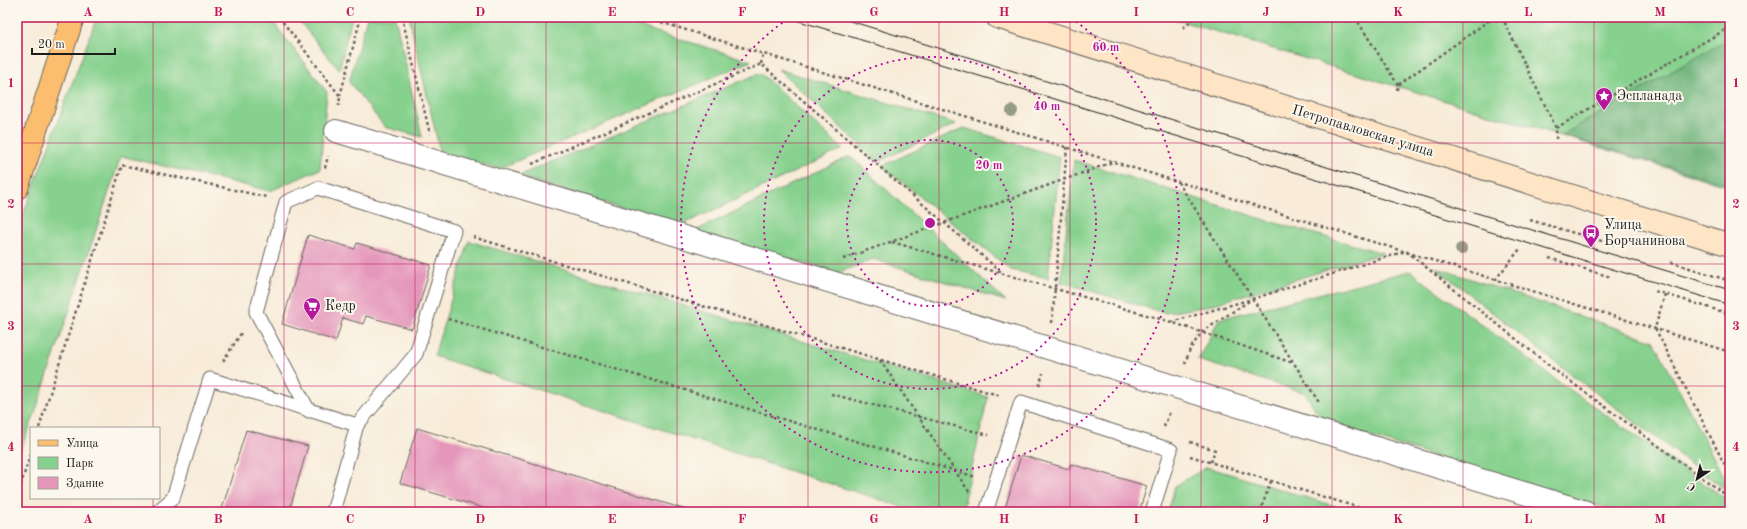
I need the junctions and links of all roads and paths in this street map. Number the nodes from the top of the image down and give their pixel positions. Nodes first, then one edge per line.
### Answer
1 (73, 17) edge
2 (279, 17) edge
3 (361, 17) edge
4 (402, 17) edge
5 (644, 17) edge
6 (997, 17) edge
7 (1195, 17) edge
8 (1355, 17) edge
9 (1494, 17) edge
10 (1502, 17) edge
11 (1724, 17) edge
12 (1183, 28) dead end
13 (1730, 28) edge
14 (763, 54) junction
15 (761, 64) junction
16 (1398, 86) junction
17 (1397, 90) dead end
18 (340, 96) junction
19 (1556, 128) junction
20 (336, 131) junction
21 (1556, 139) dead end
22 (1067, 148) junction
23 (437, 162) junction
24 (1114, 162) junction
25 (531, 164) dead end
26 (1064, 180) junction
27 (1178, 182) junction
28 (17, 188) edge
29 (318, 188) junction
30 (286, 202) junction
31 (1530, 220) dead end
32 (944, 223) junction
33 (454, 231) junction
34 (892, 242) junction
35 (1615, 245) dead end
36 (1730, 245) edge
37 (1520, 249) dead end
38 (1406, 251) junction
39 (1549, 258) dead end
40 (839, 260) dead end
41 (1671, 262) dead end
42 (1001, 272) junction
43 (1611, 277) dead end
44 (1495, 280) junction
45 (1730, 281) edge
46 (1055, 288) junction
47 (1655, 291) dead end
48 (1666, 294) junction
49 (1252, 299) junction
50 (1053, 303) dead end
51 (256, 312) junction
52 (428, 314) junction
53 (1730, 314) edge
54 (1171, 322) junction
55 (1656, 328) junction
56 (1202, 332) junction
57 (1050, 349) junction
58 (1190, 349) dead end
59 (1730, 352) edge
60 (880, 359) junction
61 (1293, 363) junction
62 (210, 380) junction
63 (831, 394) dead end
64 (1027, 404) junction
65 (309, 411) junction
66 (919, 416) junction
67 (357, 426) junction
68 (39, 427) edge
69 (1342, 438) junction
70 (1009, 440) junction
71 (1185, 440) dead end
72 (1171, 450) junction
73 (30, 455) edge
74 (1211, 462) junction
75 (956, 471) junction
76 (1730, 475) edge
77 (1271, 481) junction
78 (995, 483) junction
79 (971, 494) dead end
80 (17, 496) edge
81 (1730, 498) edge
82 (157, 512) edge
83 (333, 512) edge
84 (986, 512) edge
85 (1152, 512) edge
86 (1260, 512) edge
87 (1373, 512) edge
88 (1586, 512) edge

1 - 28 main road
2 - 18 path
3 - 18 path
4 - 23 path
5 - 14 path
6 - 36 main road, Петропавловская улица
7 - 12 path
8 - 16 path
9 - 16 path
10 - 19 path
11 - 13 path
13 - 19 path
14 - 15 path
14 - 22 path
15 - 25 path
15 - 32 path
16 - 17 path
18 - 20 path
19 - 21 path
20 - 23 street
20 - 29 path
22 - 24 path
22 - 26 path
23 - 57 street
24 - 26 path
24 - 27 path
26 - 32 path
26 - 46 path
27 - 38 path
27 - 49 path
29 - 30 lane
29 - 33 lane
30 - 51 lane
30 - 68 path
31 - 35 path
32 - 34 path
32 - 42 path
33 - 52 lane
33 - 60 path
34 - 40 path
34 - 42 path
37 - 44 path
38 - 44 path
38 - 49 path
38 - 81 path
39 - 43 path
41 - 45 path
42 - 46 path
44 - 55 path
46 - 50 path
46 - 54 path
47 - 48 path
48 - 53 path
48 - 55 path
49 - 54 path
49 - 56 path
49 - 61 path
51 - 62 path
51 - 65 lane
52 - 67 lane
52 - 75 path
54 - 56 path
55 - 59 path
55 - 76 path
56 - 58 path
56 - 61 path
57 - 64 path
57 - 69 street
60 - 64 path
60 - 66 path
61 - 69 path
62 - 65 lane
62 - 82 lane
63 - 66 path
64 - 70 lane
64 - 72 lane
65 - 67 lane
66 - 70 path
66 - 75 path
67 - 83 lane
69 - 88 street
70 - 78 lane
71 - 74 path
72 - 74 path
72 - 85 lane
73 - 80 path
74 - 77 path
75 - 78 path
75 - 79 path
77 - 86 path
77 - 87 path
78 - 84 lane

